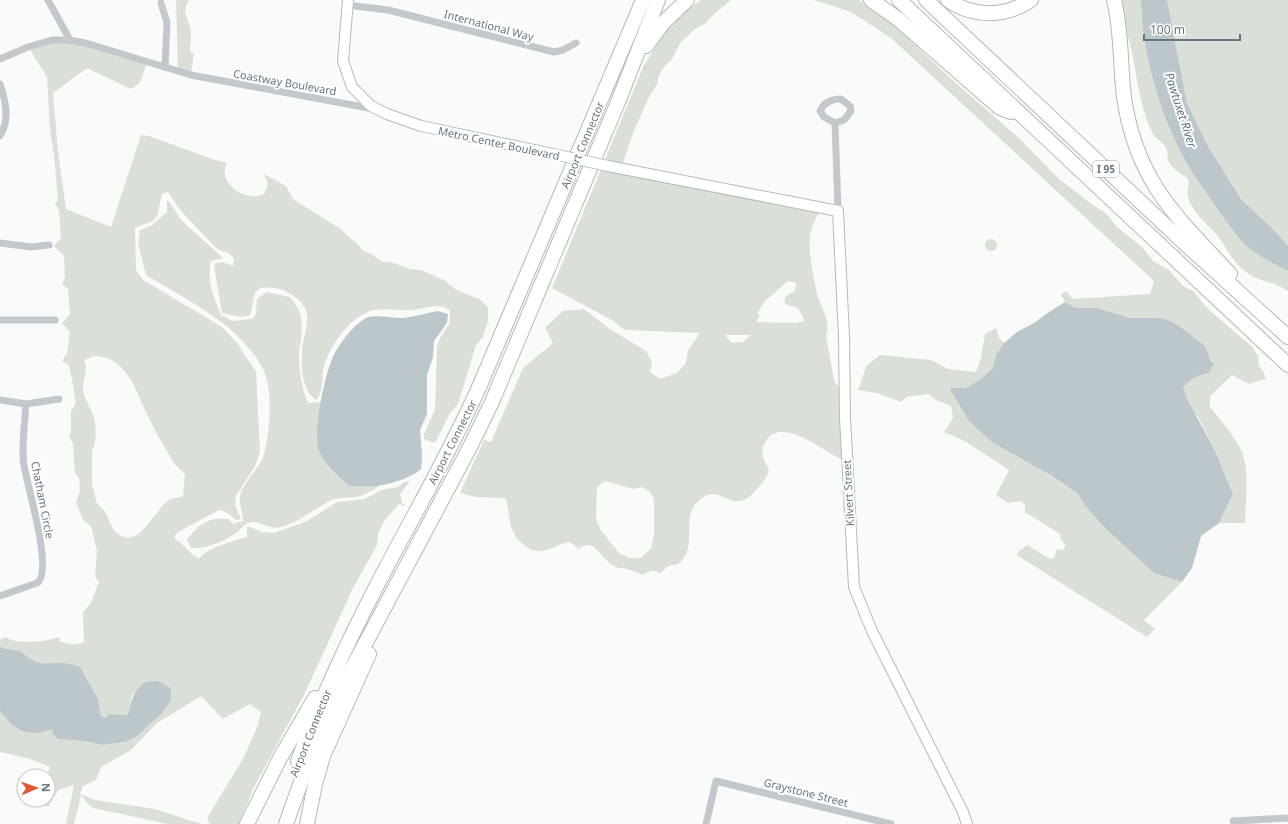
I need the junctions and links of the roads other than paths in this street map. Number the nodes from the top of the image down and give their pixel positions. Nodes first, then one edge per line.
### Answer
1 (48, 0) edge
2 (638, 0) edge
3 (643, 0) edge
4 (658, 0) edge
5 (687, 0) edge
6 (871, 0) edge
7 (899, 0) edge
8 (926, 0) edge
9 (948, 0) edge
10 (1031, 0) edge
11 (1114, 0) edge
12 (161, 3) dead end
13 (348, 3) edge
14 (70, 40) junction
15 (576, 43) dead end
16 (619, 56) junction
17 (0, 59) edge
18 (165, 67) junction
19 (0, 84) edge
20 (618, 102) junction
21 (376, 109) junction
22 (1022, 116) junction
23 (835, 123) dead end
24 (0, 136) edge
25 (838, 212) junction
26 (0, 243) edge
27 (49, 245) dead end
28 (0, 320) edge
29 (55, 320) dead end
30 (1288, 336) edge
31 (1288, 365) edge
32 (59, 399) dead end
33 (0, 400) edge
34 (26, 404) junction
35 (0, 596) edge
36 (391, 596) junction
37 (353, 634) junction
38 (1288, 818) edge
39 (1233, 821) dead end
40 (871, 822) edge
41 (247, 824) edge
42 (276, 824) edge
43 (286, 824) edge
44 (307, 824) edge
45 (706, 824) edge
46 (891, 824) edge
47 (967, 824) edge

1 - 14 street
2 - 16 highway
3 - 16 highway
4 - 20 highway
5 - 20 highway
6 - 22 highway
7 - 22 highway, I 95
8 - 30 highway, I 95
9 - 10 highway
11 - 30 highway
12 - 18 street
13 - 15 street, International Way
13 - 21 street, Metro Center Boulevard
14 - 17 street, Coastway Boulevard
14 - 18 street, Coastway Boulevard
16 - 37 highway, Airport Connector
18 - 21 street, Coastway Boulevard
19 - 24 street
20 - 36 highway, Airport Connector
21 - 25 street, Metro Center Boulevard, bridge
22 - 31 highway, I 95
23 - 25 street, Kilvert Street
25 - 47 street, Kilvert Street
26 - 27 street
28 - 29 street
32 - 34 street
33 - 34 street
34 - 35 street, Chatham Circle
36 - 43 highway, Airport Connector
36 - 44 highway
37 - 41 highway
37 - 42 highway, Airport Connector
38 - 39 street
40 - 45 street, Graystone Street
40 - 46 street, Graystone Street

